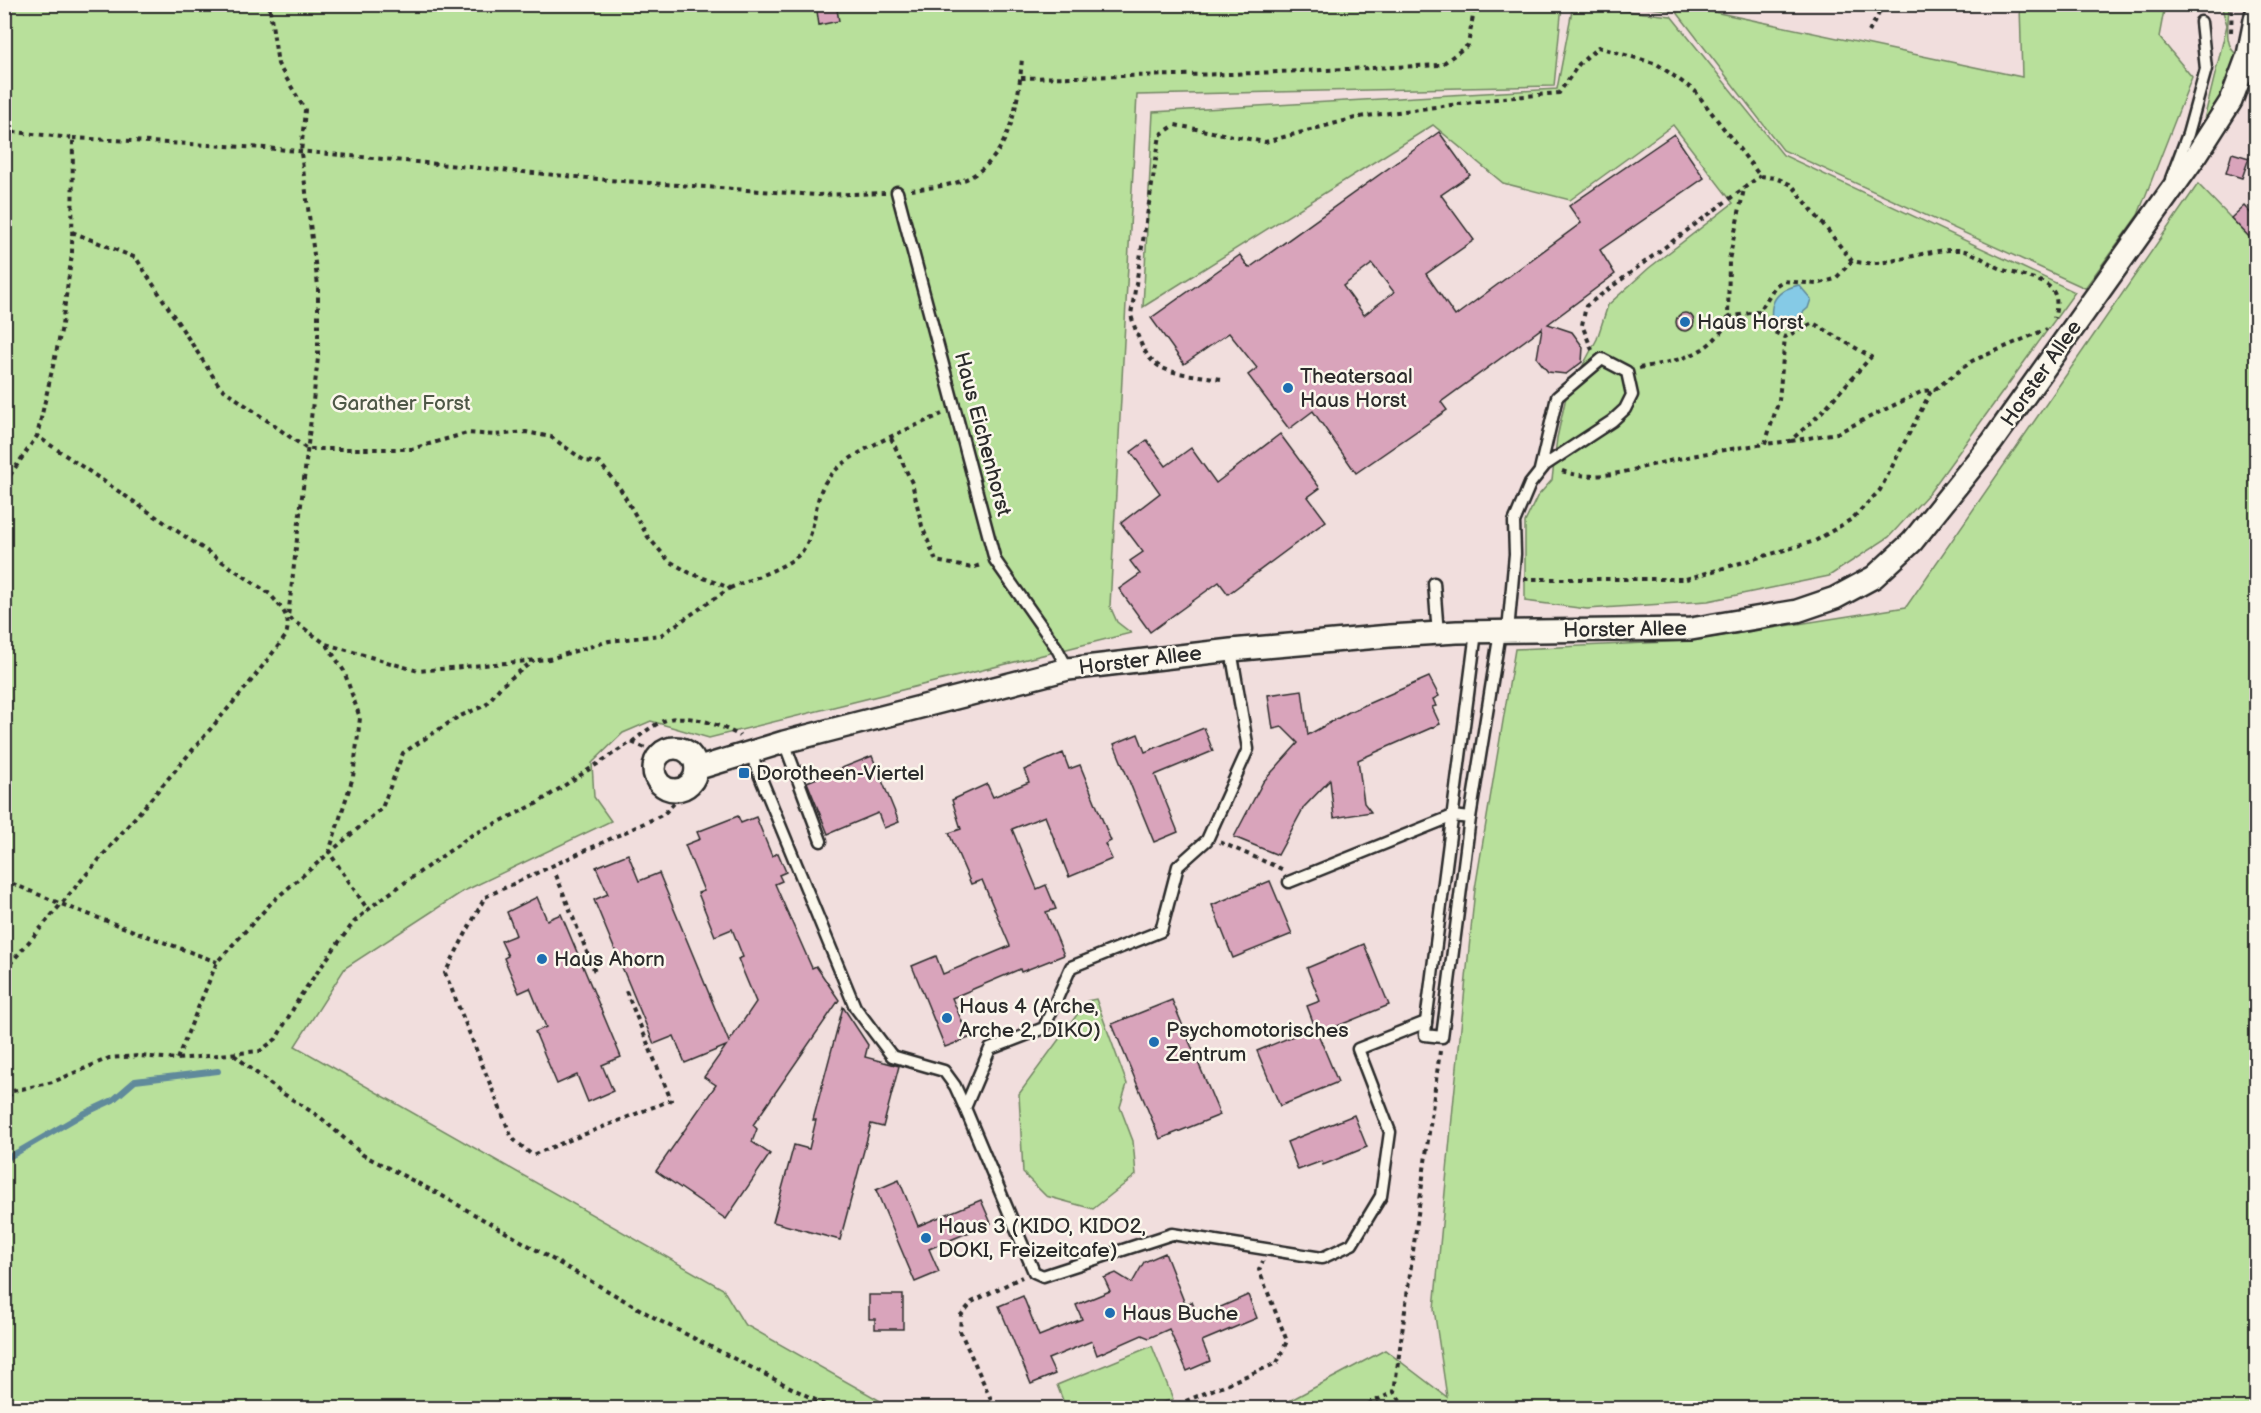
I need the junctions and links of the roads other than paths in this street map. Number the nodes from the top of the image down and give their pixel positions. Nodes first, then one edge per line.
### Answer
1 (2256, 15) edge
2 (2201, 22) dead end
3 (897, 192) road end
4 (2162, 201) junction
5 (1542, 467) junction
6 (1434, 583) dead end
7 (1476, 632) junction
8 (1504, 632) junction
9 (1438, 634) junction
10 (1231, 650) junction
11 (1068, 669) junction
12 (784, 742) junction
13 (750, 752) junction
14 (696, 769) junction
15 (1453, 816) junction
16 (1470, 818) junction
17 (821, 841) dead end
18 (1289, 882) dead end
19 (1426, 1022) junction
20 (965, 1108) junction

1 - 4 street, Horster Allee
2 - 4 lane
3 - 11 lane, Haus Eichenhorst
4 - 8 street, Horster Allee
5 - 5 lane
5 - 8 lane
6 - 9 lane
7 - 8 street, Horster Allee
7 - 9 street, Horster Allee
7 - 15 lane
8 - 16 lane
9 - 10 street, Horster Allee
10 - 11 street, Horster Allee
10 - 20 lane
11 - 12 street, Horster Allee
12 - 13 street, Horster Allee
12 - 17 lane
13 - 14 street, Horster Allee
13 - 20 lane
14 - 14 street
15 - 16 lane
15 - 18 lane
15 - 19 lane
16 - 19 lane
19 - 20 lane

